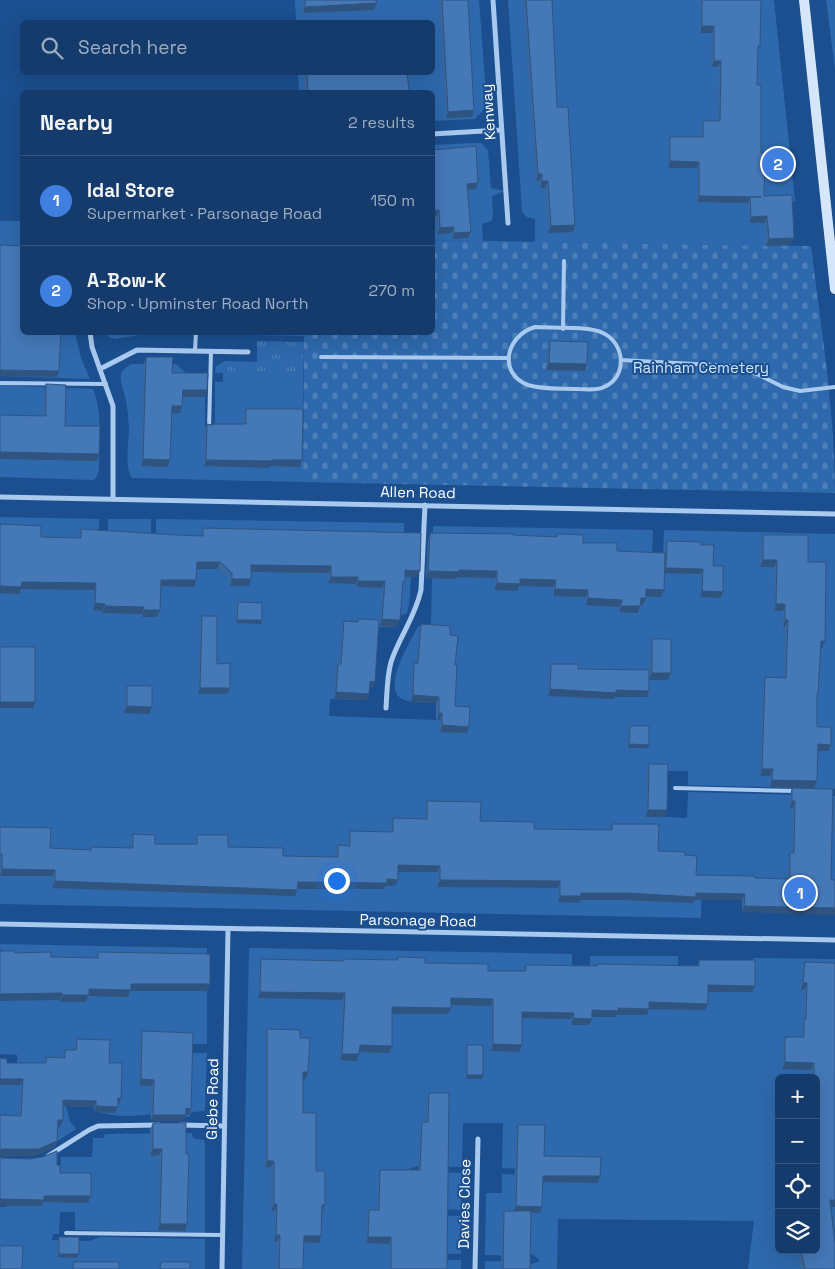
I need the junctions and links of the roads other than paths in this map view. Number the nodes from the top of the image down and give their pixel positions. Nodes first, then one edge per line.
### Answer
1 (493, 0) edge
2 (804, 0) edge
3 (501, 130) junction
4 (435, 134) edge
5 (508, 223) dead end
6 (564, 261) dead end
7 (835, 289) edge
8 (563, 329) junction
9 (90, 335) edge
10 (196, 335) edge
11 (195, 351) junction
12 (211, 351) junction
13 (248, 352) dead end
14 (321, 357) dead end
15 (509, 358) junction
16 (621, 360) junction
17 (100, 369) junction
18 (0, 383) edge
19 (106, 384) junction
20 (835, 387) edge
21 (209, 428) edge
22 (0, 497) edge
23 (113, 499) junction
24 (425, 504) junction
25 (835, 514) edge
26 (386, 708) dead end
27 (675, 788) dead end
28 (805, 791) edge
29 (0, 924) edge
30 (228, 929) junction
31 (835, 940) edge
32 (166, 1125) edge
33 (176, 1126) edge
34 (224, 1126) junction
35 (478, 1139) dead end
36 (44, 1158) edge
37 (66, 1233) dead end
38 (223, 1235) junction
39 (222, 1269) edge
40 (475, 1269) edge

1 - 3 street, Kenway
2 - 7 street
3 - 4 street
3 - 5 street, Kenway
6 - 8 lane
8 - 15 lane
8 - 16 lane
9 - 17 street
10 - 11 lane
11 - 12 street
11 - 17 street
12 - 13 street
12 - 21 lane
14 - 15 lane
15 - 16 lane
16 - 20 lane
17 - 19 street
18 - 19 lane
19 - 23 street
22 - 23 street, Allen Road
23 - 24 street, Allen Road
24 - 25 street, Allen Road
24 - 26 street
27 - 28 lane
29 - 30 street, Parsonage Road
30 - 31 street, Parsonage Road
30 - 34 street, Glebe Road
32 - 36 street
33 - 34 street
34 - 38 street, Glebe Road
35 - 40 street, Davies Close
37 - 38 lane
38 - 39 street, Glebe Road

